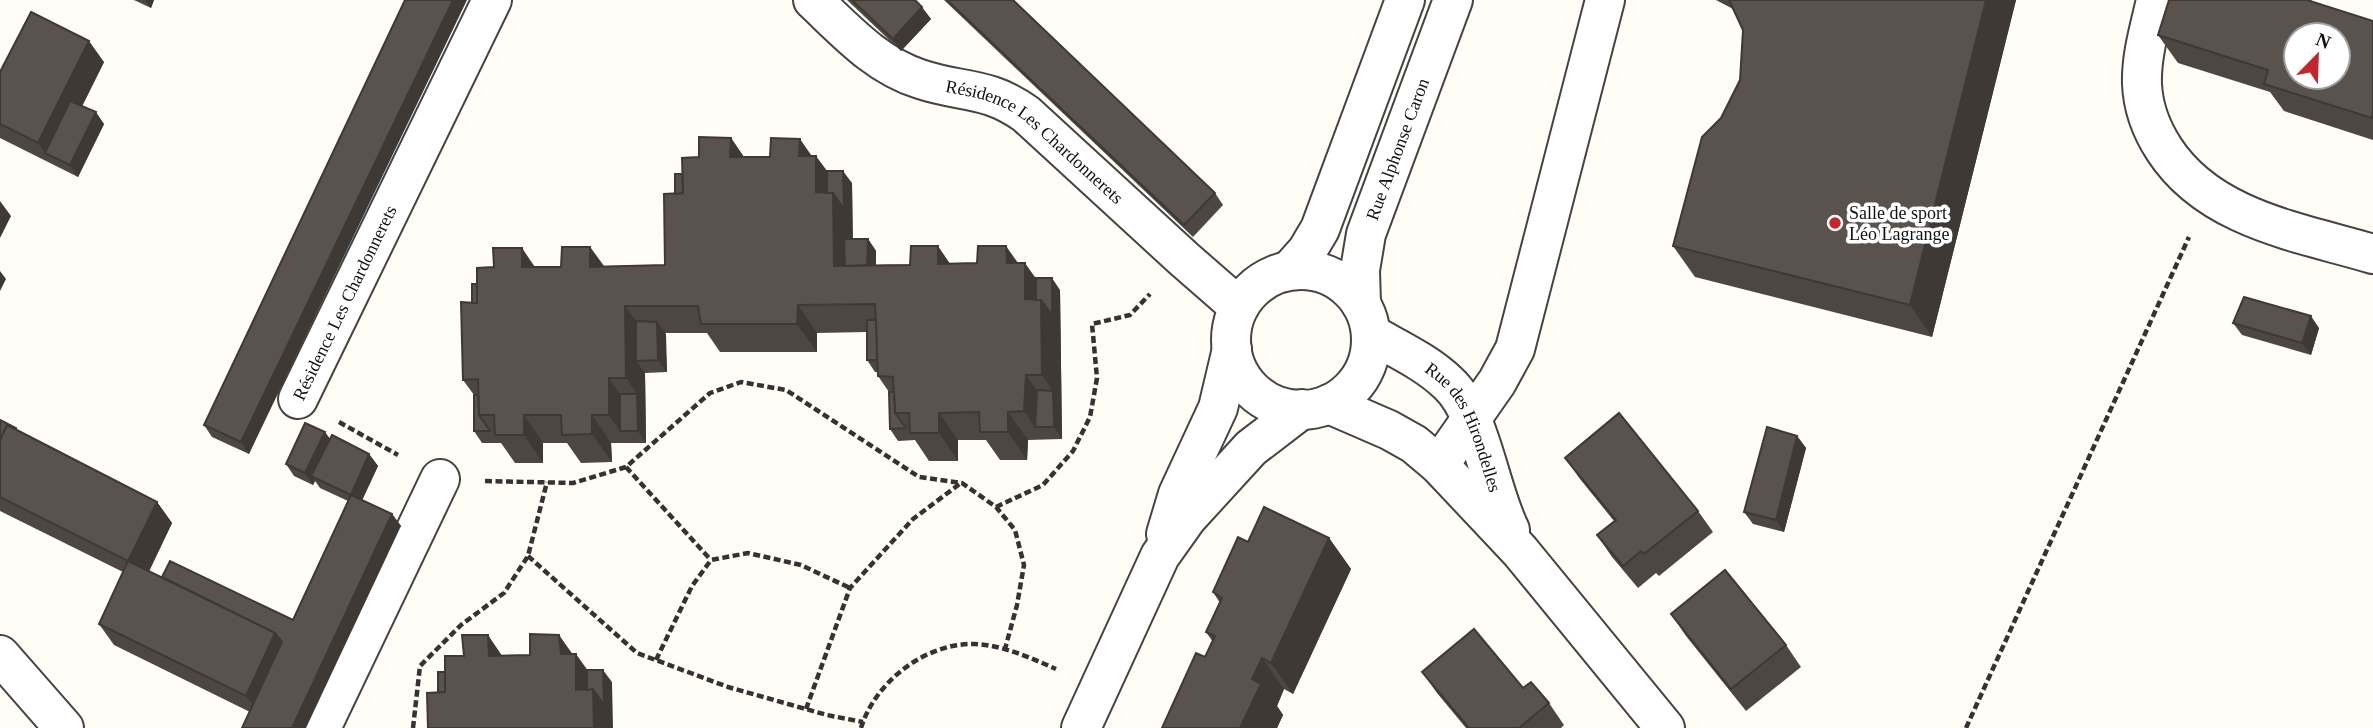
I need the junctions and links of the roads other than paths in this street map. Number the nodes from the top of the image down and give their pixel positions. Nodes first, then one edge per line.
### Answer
1 (492, 0) edge
2 (813, 0) edge
3 (1405, 0) edge
4 (1453, 0) edge
5 (1605, 0) edge
6 (2156, 0) edge
7 (2373, 254) edge
8 (1290, 270) junction
9 (1239, 307) junction
10 (1366, 319) junction
11 (1232, 349) junction
12 (298, 399) road end
13 (1316, 407) junction
14 (1471, 420) junction
15 (1440, 465) junction
16 (440, 479) road end
17 (1520, 551) junction
18 (1160, 556) junction
19 (0, 656) edge
20 (64, 728) edge
21 (321, 728) edge
22 (1081, 728) edge
23 (1665, 728) edge

1 - 12 street, Résidence Les Chardonnerets
2 - 9 street, Résidence Les Chardonnerets
3 - 8 street
4 - 10 street, Rue Alphonse Caron
5 - 14 street
6 - 7 street
8 - 9 street
8 - 10 street
9 - 11 street
10 - 13 street
10 - 14 street, Rue des Hirondelles
11 - 13 street
11 - 18 street
13 - 15 street, Rue des Hirondelles
13 - 18 street
14 - 15 street
14 - 17 street, Rue des Hirondelles
15 - 17 street, Rue des Hirondelles
16 - 21 street
17 - 23 street, Rue des Hirondelles
18 - 22 street
19 - 20 street

